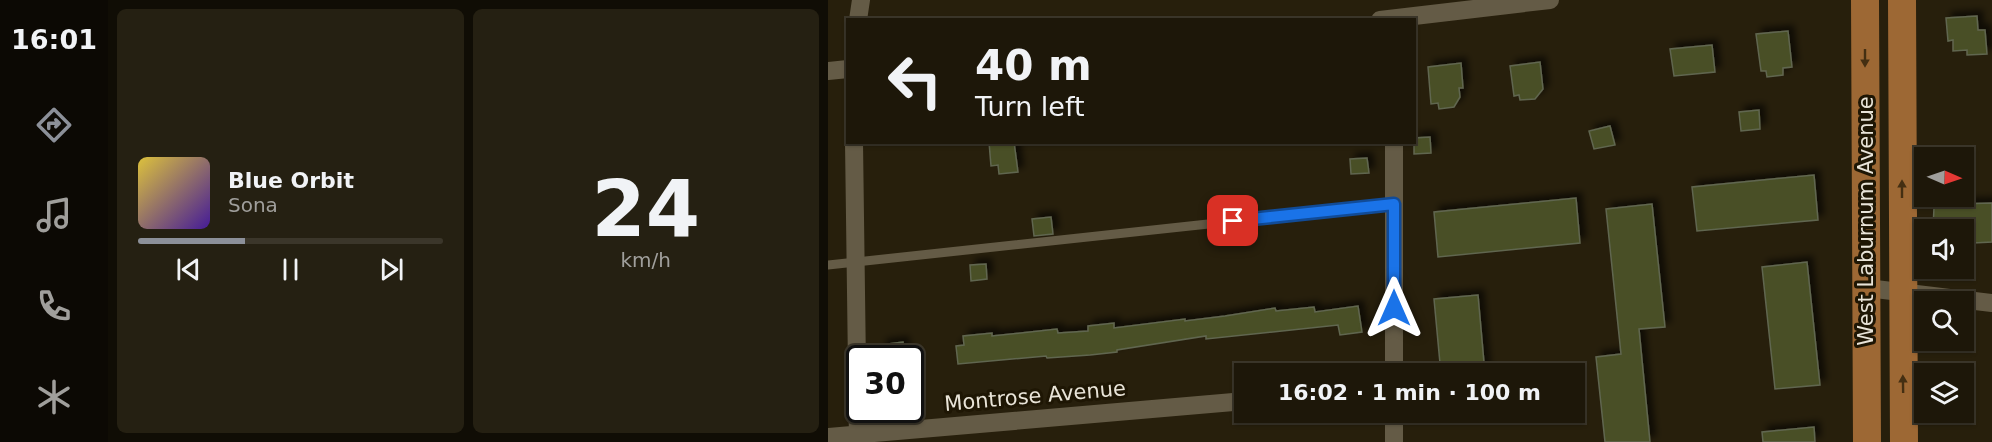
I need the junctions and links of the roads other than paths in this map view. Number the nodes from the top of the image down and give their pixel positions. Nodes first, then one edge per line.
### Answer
1 (861, 0) edge
2 (1550, 0) edge
3 (1865, 0) edge
4 (1902, 0) edge
5 (858, 18) edge
6 (1397, 18) edge
7 (846, 69) edge
8 (828, 71) edge
9 (854, 144) edge
10 (1394, 144) edge
11 (1394, 204) junction
12 (855, 262) junction
13 (828, 265) edge
14 (1867, 288) junction
15 (1902, 292) junction
16 (1992, 303) edge
17 (1394, 363) edge
18 (1234, 402) edge
19 (1394, 423) edge
20 (828, 437) edge
21 (858, 438) edge
22 (1394, 442) edge
23 (1867, 442) edge
24 (1904, 442) edge

1 - 5 street
2 - 6 street
3 -> 14 main road, West Laburnum Avenue
15 -> 4 main road, West Laburnum Avenue
7 - 8 street
9 - 12 street
10 - 11 street
11 - 12 lane
11 - 17 street
12 - 13 lane
12 - 21 street
14 - 15 street
14 - 23 main road, West Laburnum Avenue
15 - 16 street
24 -> 15 main road, West Laburnum Avenue
18 - 21 street, Montrose Avenue
19 - 22 street
20 - 21 street, Montrose Avenue

